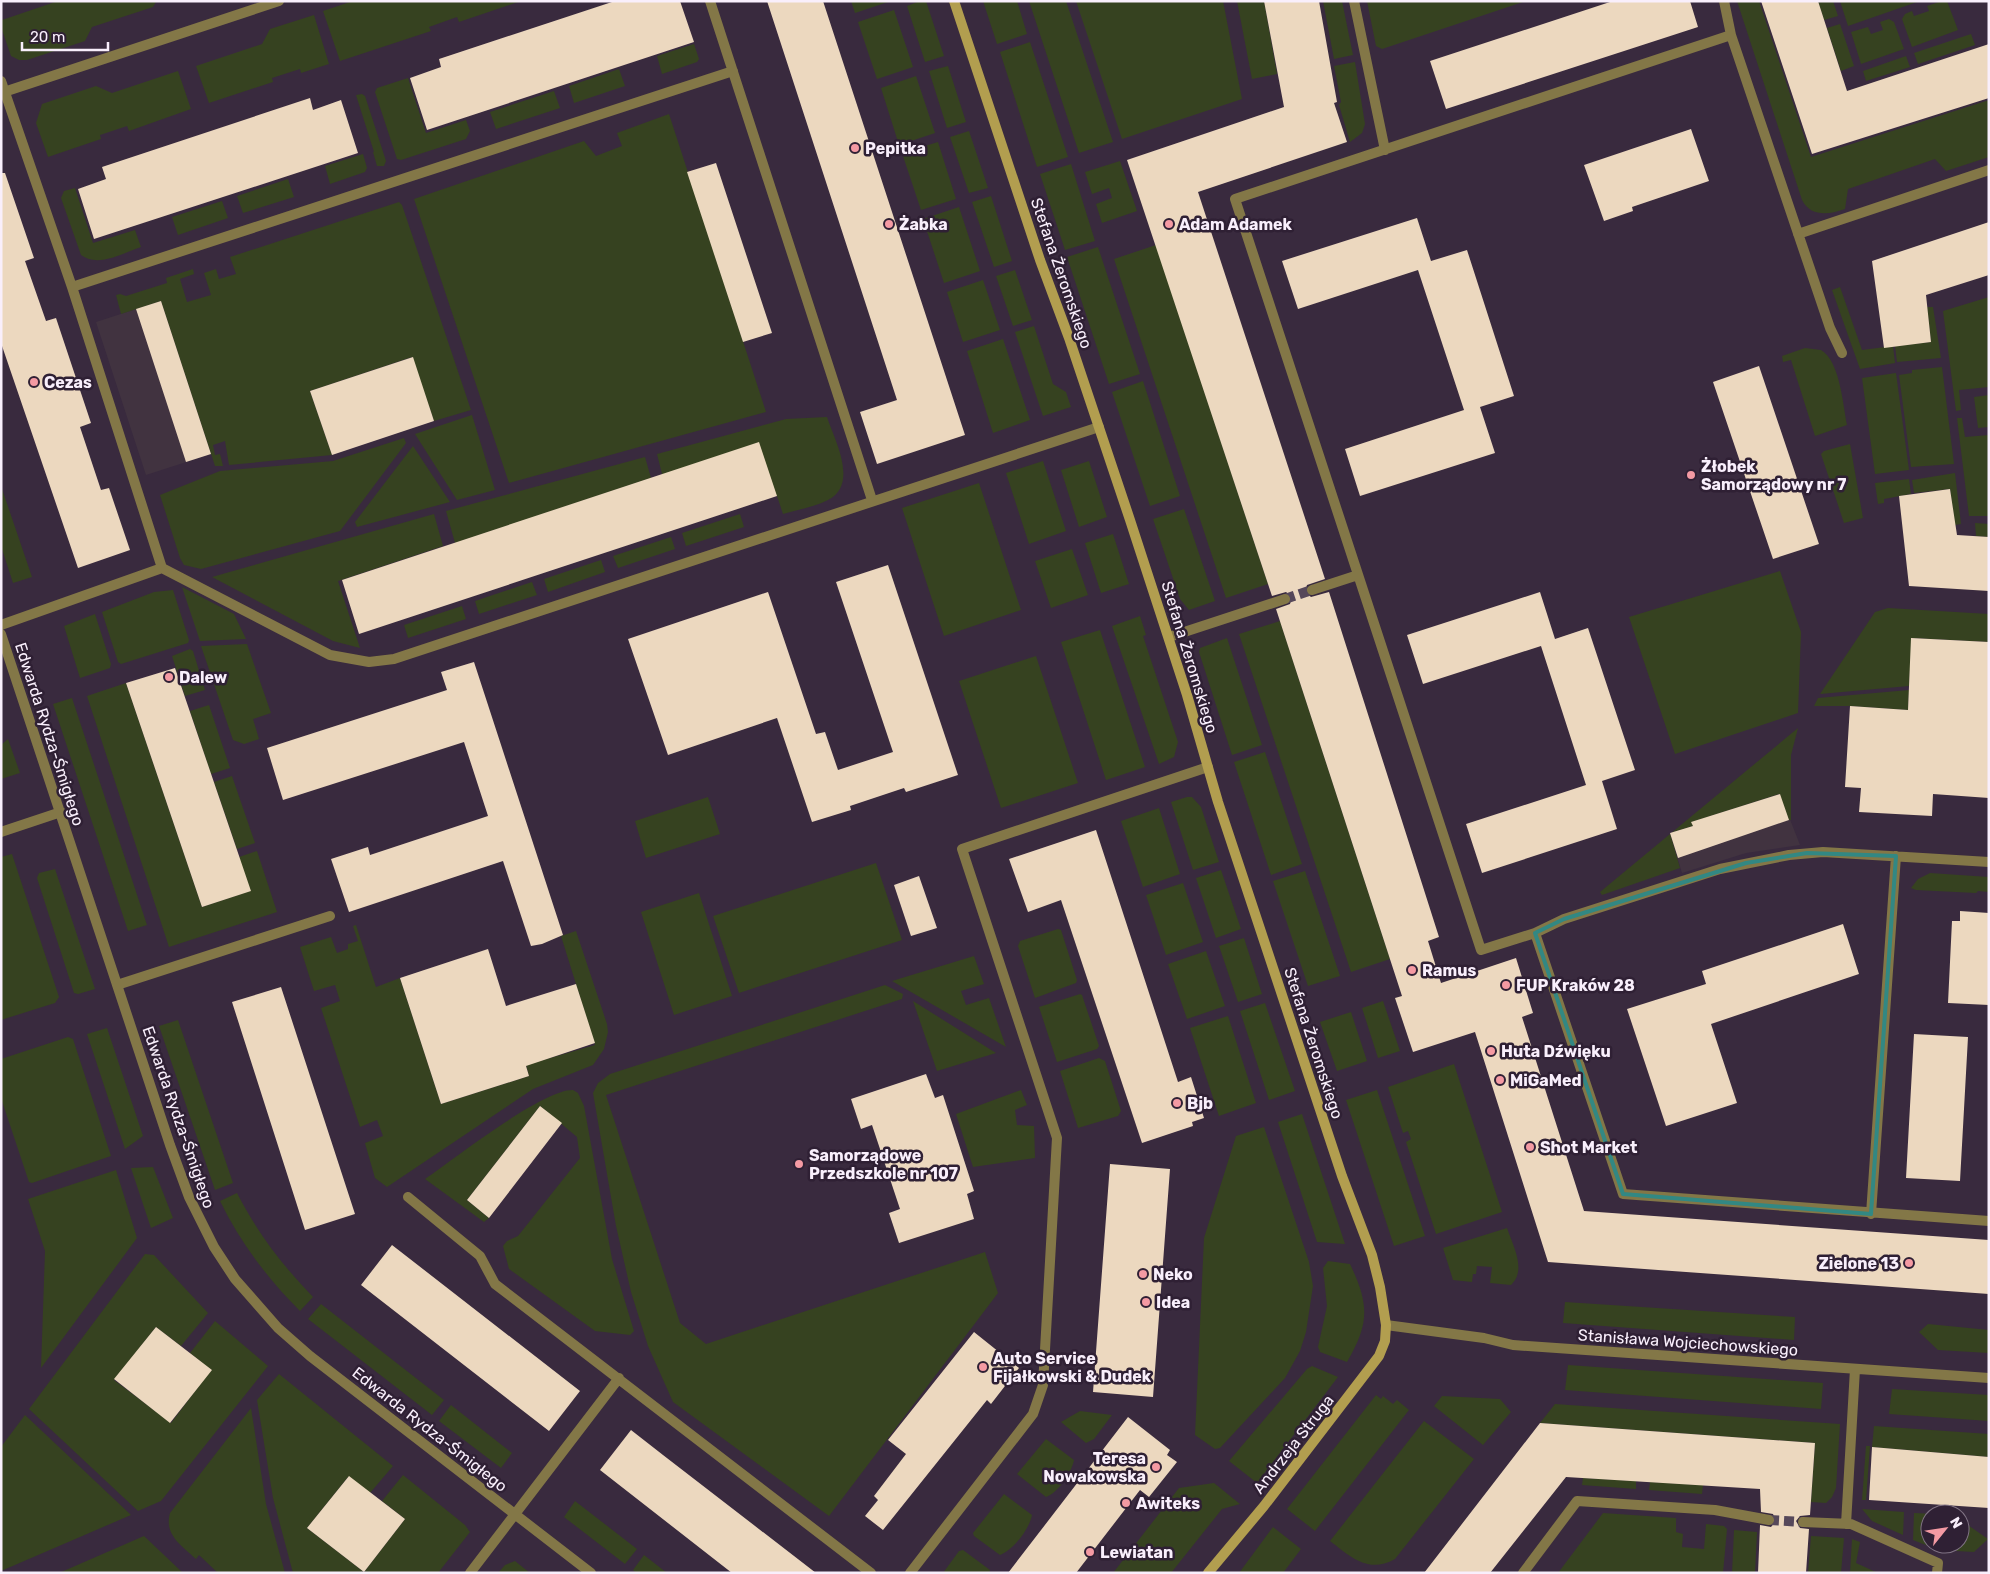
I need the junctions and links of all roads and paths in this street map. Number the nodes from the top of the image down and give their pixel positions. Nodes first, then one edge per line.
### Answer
1 (279, 1) edge
2 (710, 1) edge
3 (954, 1) edge
4 (1354, 1) edge
5 (1724, 1) edge
6 (1730, 36) junction
7 (733, 71) junction
8 (2, 89) edge
9 (1385, 150) junction
10 (1989, 170) edge
11 (1798, 234) junction
12 (72, 287) junction
13 (1842, 354) dead end
14 (1099, 427) junction
15 (872, 500) junction
16 (162, 568) junction
17 (1358, 575) junction
18 (1312, 590) tunnel mouth
19 (1285, 599) tunnel mouth
20 (1, 625) edge
21 (1, 634) edge
22 (1168, 637) junction
23 (1208, 767) junction
24 (61, 812) junction
25 (1, 832) edge
26 (1896, 856) junction
27 (1989, 862) edge
28 (330, 916) dead end
29 (1535, 933) junction
30 (117, 985) junction
31 (408, 1197) dead end
32 (1871, 1214) junction
33 (1989, 1221) edge
34 (1386, 1325) junction
35 (1855, 1369) junction
36 (619, 1378) junction
37 (1989, 1378) edge
38 (516, 1515) junction
39 (1769, 1520) tunnel mouth
40 (1803, 1522) tunnel mouth
41 (1846, 1524) junction
42 (470, 1573) edge
43 (591, 1573) edge
44 (871, 1573) edge
45 (910, 1573) edge
46 (1208, 1573) edge
47 (1523, 1573) edge
48 (1938, 1573) edge

1 - 8 street
2 - 7 street
3 - 14 street, Stefana Żeromskiego
4 - 9 street
5 - 6 street
6 - 9 street
6 - 11 street
7 - 12 street
7 - 15 street
8 - 12 street
9 - 17 street
10 - 11 street
11 - 13 street
12 - 16 street
14 - 15 street
14 - 22 street, Stefana Żeromskiego
15 - 16 street
16 - 20 street
17 - 18 street
17 - 29 street
19 - 22 street
21 - 24 street, Edwarda Rydza-Śmigłego
22 - 23 street, Stefana Żeromskiego
23 - 34 street, Stefana Żeromskiego
23 - 45 street
24 - 25 street
24 - 30 street, Edwarda Rydza-Śmigłego
26 - 27 street
26 - 29 street
26 - 32 street
28 - 30 street
29 - 32 street
30 - 38 street, Edwarda Rydza-Śmigłego
31 - 36 street
32 - 33 street
34 - 35 street, Stanisława Wojciechowskiego
34 - 46 street, Andrzeja Struga
35 - 37 street, Stanisława Wojciechowskiego
35 - 41 street
36 - 38 street
36 - 44 street
38 - 42 street
38 - 43 street, Edwarda Rydza-Śmigłego
39 - 47 street
40 - 41 street
41 - 48 street

